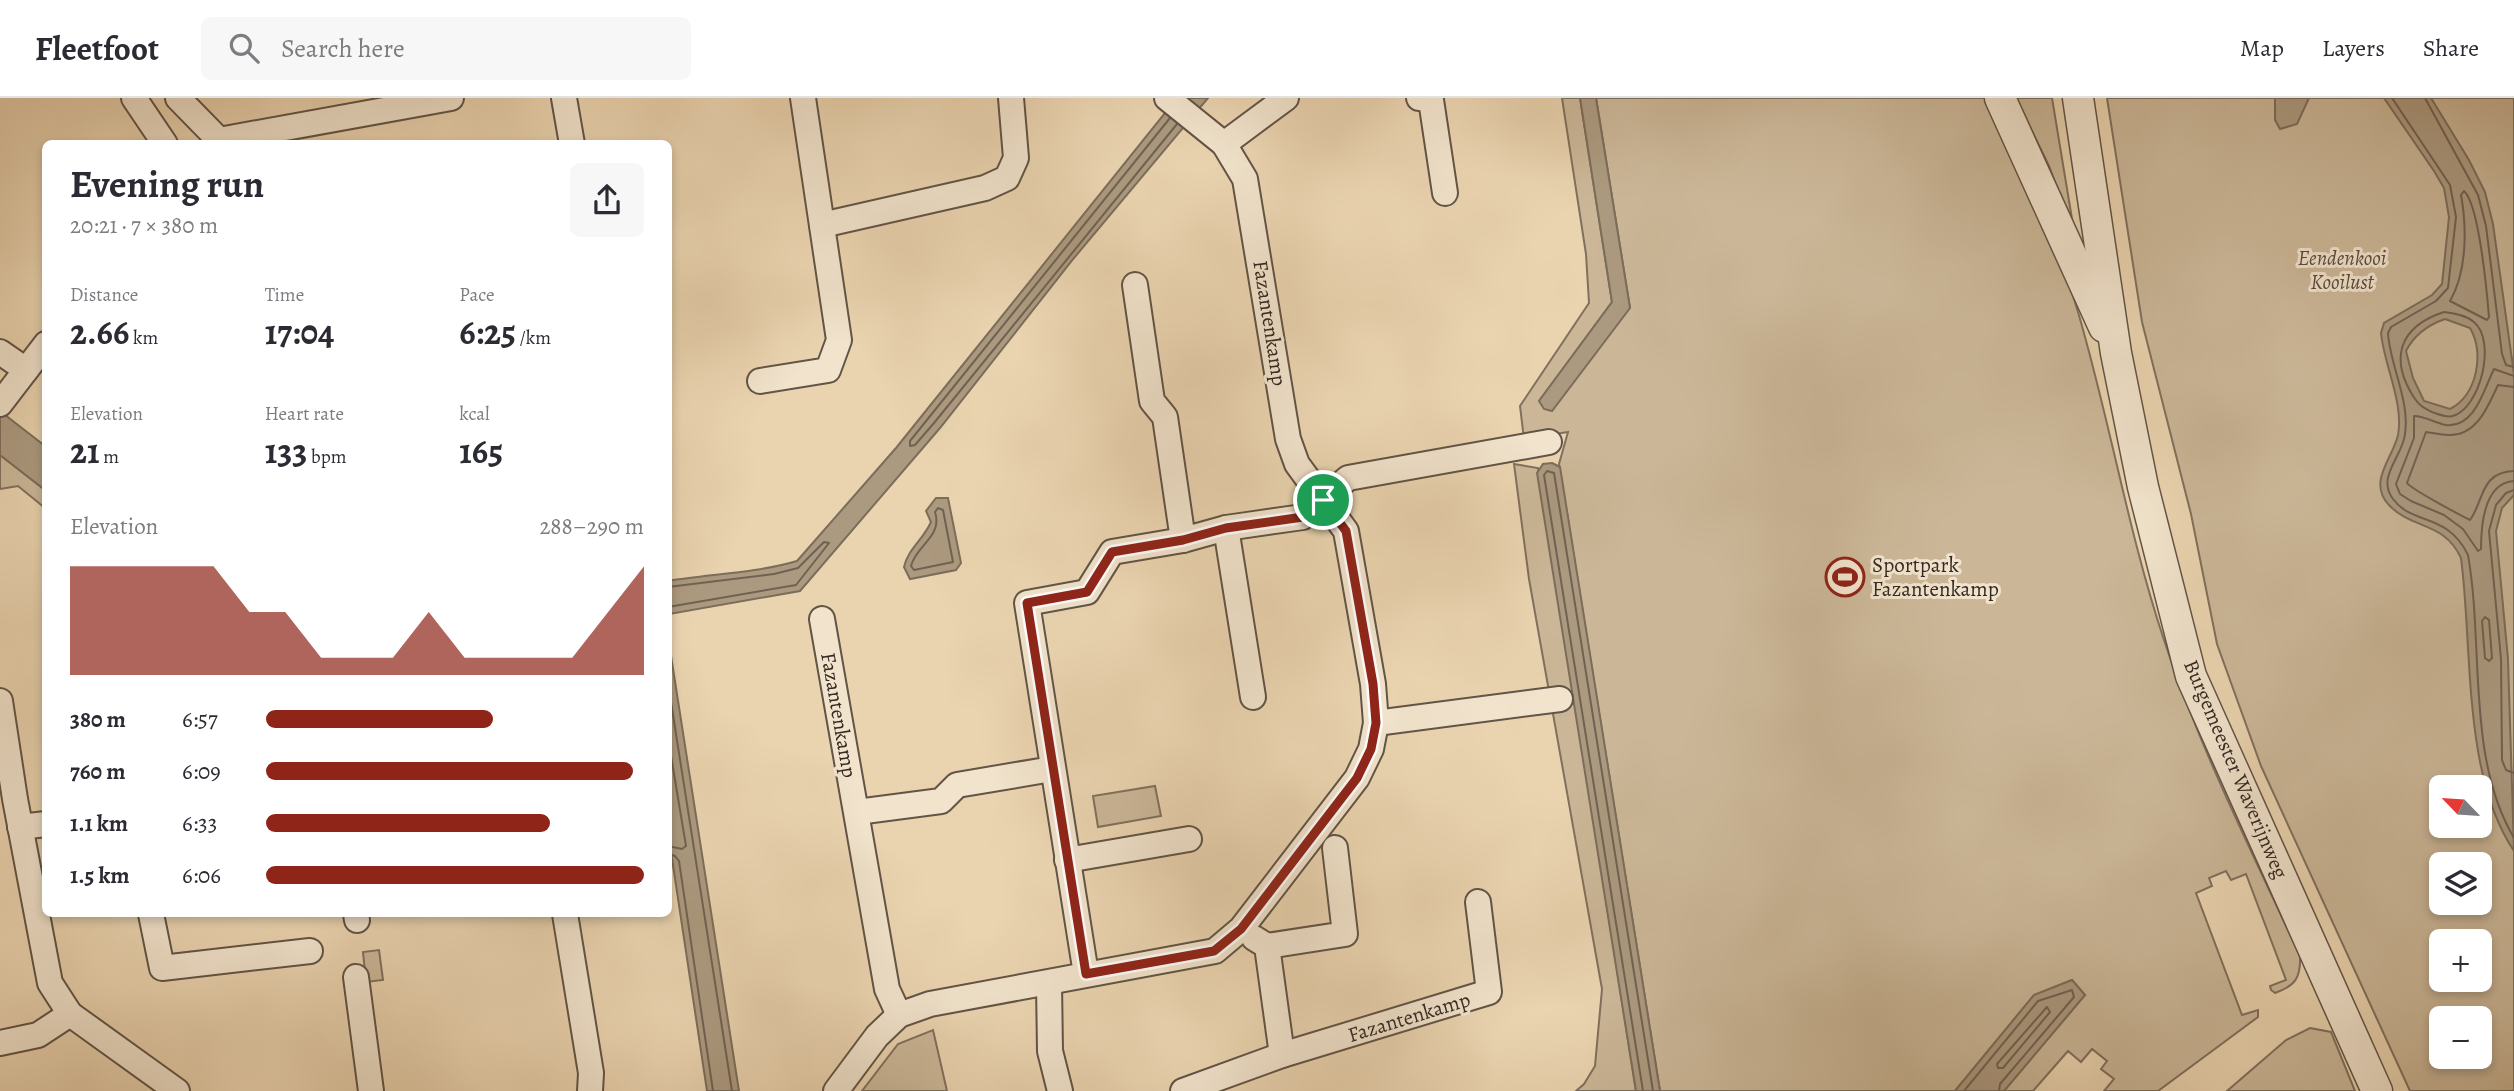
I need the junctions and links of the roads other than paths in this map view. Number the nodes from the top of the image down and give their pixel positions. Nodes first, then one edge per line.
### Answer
1 (134, 98) edge
2 (178, 98) edge
3 (452, 98) edge
4 (564, 98) edge
5 (803, 98) edge
6 (1011, 98) edge
7 (1167, 98) edge
8 (1286, 98) edge
9 (1419, 98) edge
10 (2000, 98) edge
11 (2078, 98) edge
12 (162, 140) edge
13 (215, 140) edge
14 (228, 140) edge
15 (571, 140) edge
16 (1224, 144) junction
17 (1445, 193) dead end
18 (822, 225) junction
19 (1135, 285) dead end
20 (42, 349) edge
21 (0, 352) edge
22 (2116, 353) junction
23 (26, 370) junction
24 (760, 381) dead end
25 (0, 404) edge
26 (1549, 442) dead end
27 (1323, 500) junction
28 (1226, 528) junction
29 (1183, 540) junction
30 (822, 619) dead end
31 (1253, 697) dead end
32 (1560, 699) dead end
33 (0, 701) edge
34 (1376, 723) junction
35 (1052, 769) junction
36 (857, 812) junction
37 (42, 824) edge
38 (20, 827) junction
39 (1189, 839) dead end
40 (1335, 848) dead end
41 (1067, 860) junction
42 (1478, 901) dead end
43 (153, 917) edge
44 (566, 917) edge
45 (1241, 929) junction
46 (1267, 946) junction
47 (310, 951) dead end
48 (1086, 974) junction
49 (356, 977) dead end
50 (1049, 983) junction
51 (70, 1014) junction
52 (899, 1015) junction
53 (0, 1043) edge
54 (1282, 1055) junction
55 (177, 1091) edge
56 (371, 1091) edge
57 (590, 1091) edge
58 (836, 1091) edge
59 (1060, 1091) edge
60 (1183, 1091) edge
61 (2377, 1091) edge

1 - 12 street
2 - 13 street
3 - 14 street
4 - 15 street
5 - 18 street
6 - 18 street
7 - 16 street, Fazantenkamp
8 - 16 street
9 - 17 street
10 - 22 street, Burgemeester Waverijnweg
11 - 22 street, Burgemeester Waverijnweg
16 - 27 street, Fazantenkamp
18 - 24 street
19 - 29 street
20 - 23 street
21 - 23 street
22 - 61 street, Burgemeester Waverijnweg
23 - 25 street
26 - 27 street
27 - 28 street
27 - 34 street, Fazantenkamp
28 - 29 street
28 - 31 street
29 - 35 street
30 - 36 street, Fazantenkamp
32 - 34 street
33 - 38 street
34 - 45 street, Fazantenkamp
35 - 36 street
35 - 41 street
36 - 52 street, Fazantenkamp
37 - 38 street
38 - 51 street
39 - 41 street
40 - 46 street
41 - 48 street
42 - 54 street, Fazantenkamp
43 - 47 street
44 - 57 street
45 - 46 street
45 - 48 street, Fazantenkamp
46 - 54 street
48 - 50 street, Fazantenkamp
49 - 56 street
50 - 52 street, Fazantenkamp
50 - 59 street
51 - 53 street
51 - 55 street
52 - 58 street, Fazantenkamp
54 - 60 street, Fazantenkamp

